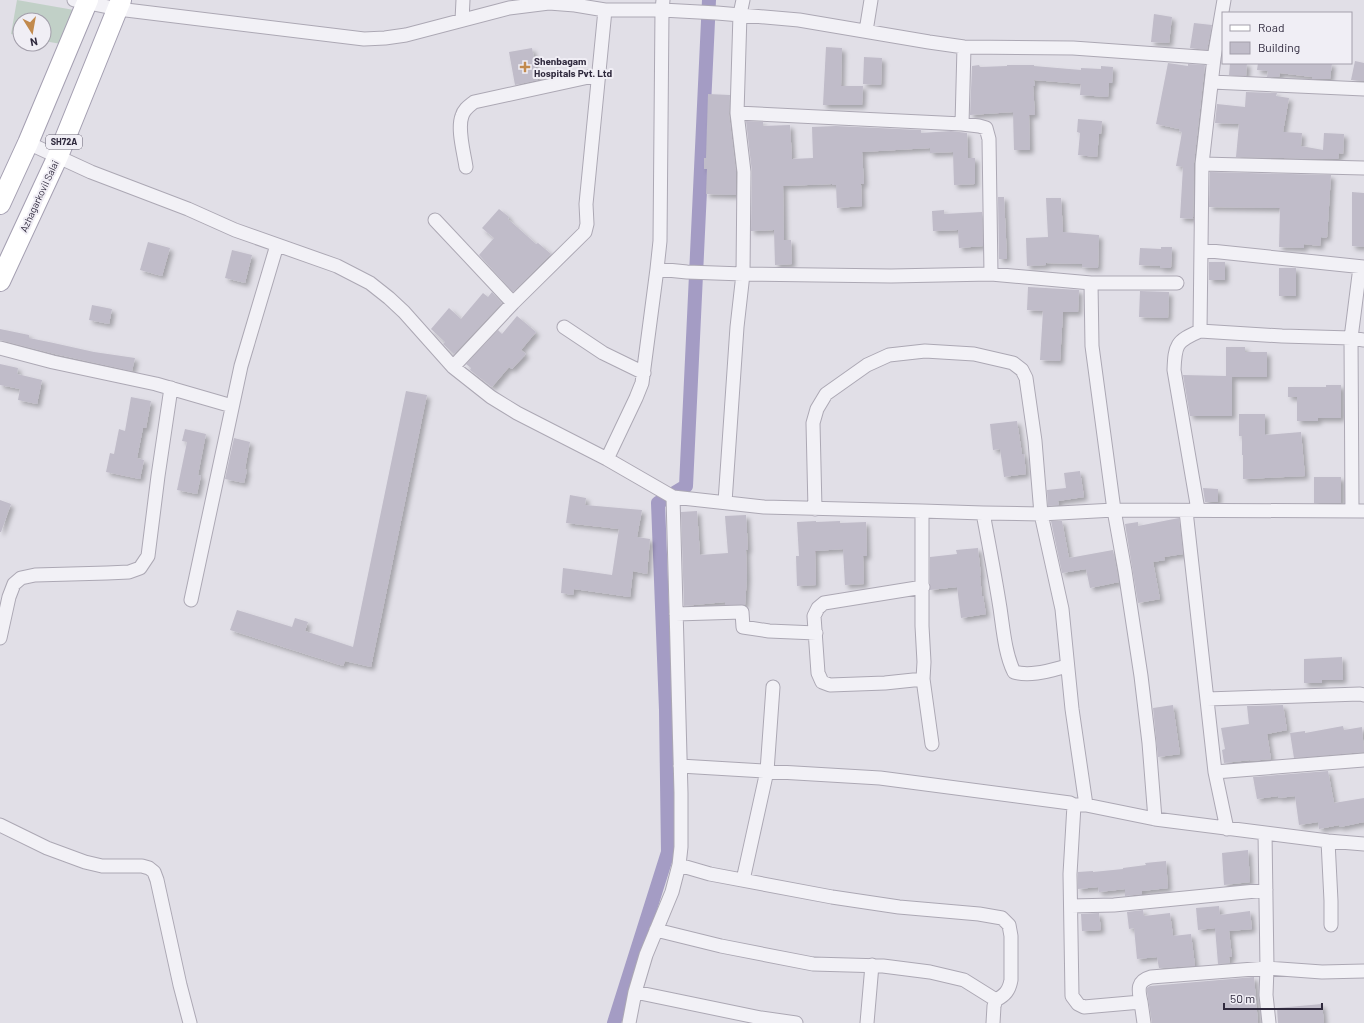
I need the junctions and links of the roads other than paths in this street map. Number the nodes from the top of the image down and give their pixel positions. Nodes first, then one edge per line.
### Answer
1 (463, 0) edge
2 (743, 0) edge
3 (871, 0) edge
4 (1224, 0) edge
5 (83, 1) edge
6 (119, 4) edge
7 (663, 5) edge
8 (605, 10) junction
9 (740, 14) junction
10 (462, 20) junction
11 (866, 31) junction
12 (964, 47) junction
13 (1214, 58) junction
14 (598, 75) junction
15 (1212, 82) junction
16 (1364, 89) edge
17 (737, 113) junction
18 (962, 124) junction
19 (28, 143) junction
20 (58, 156) junction
21 (1202, 164) junction
22 (466, 167) dead end
23 (1364, 168) edge
24 (0, 204) edge
25 (434, 220) dead end
26 (277, 245) junction
27 (1201, 250) junction
28 (1362, 267) edge
29 (658, 269) junction
30 (743, 274) junction
31 (991, 274) junction
32 (0, 281) edge
33 (1091, 283) junction
34 (1177, 283) dead end
35 (513, 303) junction
36 (564, 327) dead end
37 (1200, 331) junction
38 (1358, 339) edge
39 (0, 348) edge
40 (453, 367) junction
41 (644, 373) junction
42 (171, 388) junction
43 (232, 406) junction
44 (607, 459) junction
45 (671, 495) junction
46 (725, 502) junction
47 (815, 509) junction
48 (922, 510) junction
49 (1114, 510) junction
50 (1358, 510) edge
51 (1192, 511) junction
52 (983, 513) junction
53 (1041, 514) junction
54 (922, 587) junction
55 (191, 600) dead end
56 (676, 614) junction
57 (816, 633) junction
58 (0, 638) edge
59 (1067, 666) junction
60 (923, 679) junction
61 (773, 687) dead end
62 (1364, 696) edge
63 (1207, 698) junction
64 (932, 744) dead end
65 (1364, 760) edge
66 (680, 766) junction
67 (767, 771) junction
68 (1215, 772) junction
69 (1080, 805) junction
70 (1155, 819) junction
71 (0, 826) edge
72 (1227, 829) junction
73 (1265, 833) junction
74 (1328, 841) junction
75 (1364, 844) edge
76 (678, 866) junction
77 (743, 880) junction
78 (1266, 890) junction
79 (1071, 906) junction
80 (1332, 925) dead end
81 (656, 930) junction
82 (872, 965) junction
83 (1267, 968) junction
84 (1364, 971) edge
85 (635, 992) junction
86 (996, 1000) junction
87 (1141, 1002) junction
88 (190, 1023) edge
89 (629, 1023) edge
90 (796, 1023) edge
91 (867, 1023) edge
92 (993, 1023) edge
93 (1144, 1023) edge
94 (1269, 1023) edge

1 - 10 street
2 - 9 street
3 - 11 street
4 - 13 street
5 - 6 street
5 - 19 main road, SH72A
6 - 10 street
6 - 20 main road, Azhagarkovil Salai / SH72A
7 - 8 street
7 - 9 street
7 - 29 street
8 - 10 street
8 - 14 street
9 - 11 street
9 - 17 street
11 - 12 street
12 - 13 street
12 - 18 street
13 - 15 street
14 - 22 street
14 - 35 street
15 - 16 street
15 - 21 street
17 - 18 street
17 - 30 street
18 - 31 street
19 - 20 street
19 - 24 main road, SH72A
20 - 26 street
20 - 32 main road, Azhagarkovil Salai / SH72A
21 - 23 street
21 - 27 street
25 - 35 street
26 - 40 street
26 - 43 street
27 - 28 street
27 - 37 street
28 - 38 street
29 - 30 street
29 - 41 street
30 - 31 street
30 - 46 street
31 - 33 street
33 - 34 street
33 - 49 street
35 - 40 street
36 - 41 street
37 - 38 street
37 - 51 street
38 - 50 street
39 - 42 street
40 - 44 street
41 - 44 street
42 - 43 street
42 - 58 street
43 - 55 street
44 - 45 street
45 - 46 street
45 - 56 street
46 - 47 street
47 - 48 street
47 - 53 street
48 - 52 street
48 - 54 street
49 - 51 street
49 - 53 street
49 - 70 street
50 - 51 street
51 - 63 street
52 - 53 street
52 - 59 street
53 - 59 street
54 - 57 street
54 - 60 street
56 - 57 street
56 - 66 street
57 - 60 street
59 - 69 street
60 - 64 street
61 - 67 street
62 - 63 street
63 - 68 street
65 - 68 street
66 - 67 street
66 - 76 street
67 - 69 street
67 - 77 street
68 - 72 street
69 - 70 street
69 - 79 street
70 - 72 street
71 - 88 street
72 - 73 street
73 - 74 street
73 - 78 street
74 - 75 street
74 - 80 street
76 - 77 street
76 - 81 street
77 - 86 street
78 - 79 street
78 - 83 street
79 - 87 street
81 - 82 street
81 - 85 street
82 - 86 street
82 - 91 street
83 - 84 street
83 - 87 street
83 - 94 street
85 - 89 street
85 - 90 street
86 - 92 street
87 - 93 street

